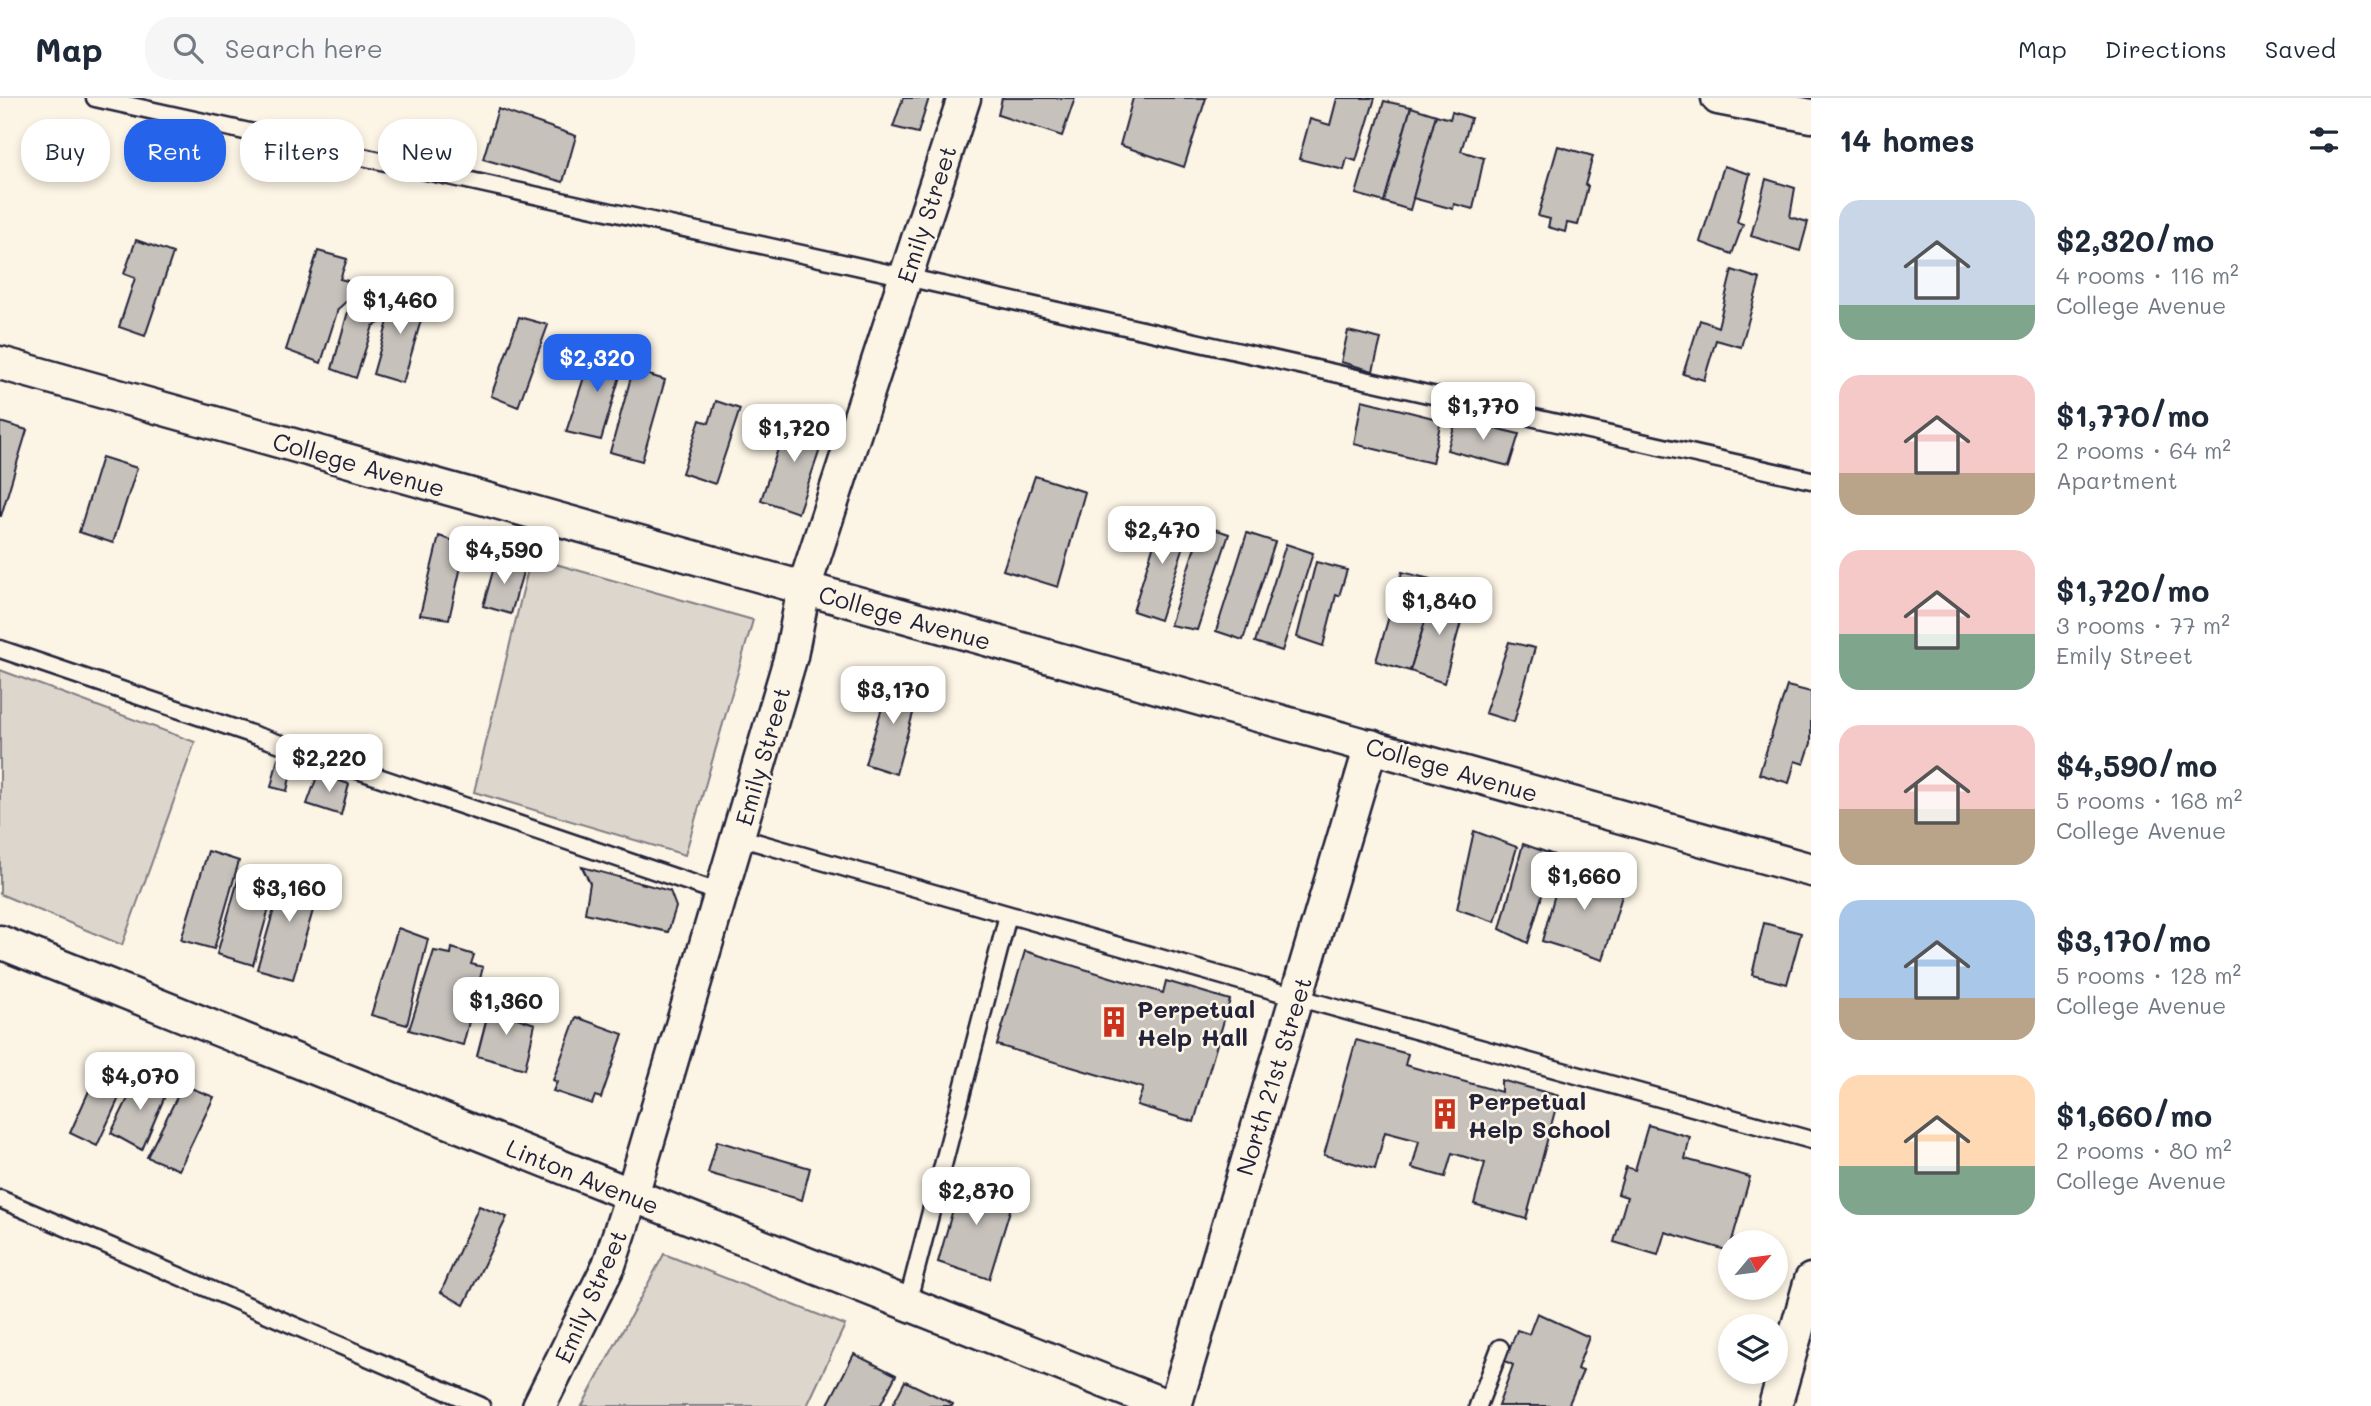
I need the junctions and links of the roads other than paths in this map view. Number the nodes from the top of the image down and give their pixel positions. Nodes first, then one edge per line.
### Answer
1 (95, 98) edge
2 (964, 98) edge
3 (1718, 98) edge
4 (1811, 116) edge
5 (906, 276) junction
6 (0, 363) edge
7 (1811, 480) edge
8 (804, 588) junction
9 (0, 649) edge
10 (1371, 746) junction
11 (738, 837) junction
12 (1811, 870) edge
13 (721, 893) junction
14 (1008, 915) junction
15 (0, 942) edge
16 (1296, 997) junction
17 (1811, 1140) edge
18 (632, 1195) junction
19 (0, 1199) edge
20 (1811, 1280) edge
21 (907, 1304) junction
22 (1500, 1348) dead end
23 (481, 1406) edge
24 (538, 1406) edge
25 (1167, 1406) edge
26 (1175, 1406) edge
27 (1478, 1406) edge
28 (1775, 1406) edge

1 - 5 lane
2 - 5 street, Emily Street
3 - 4 street
5 - 7 lane
5 - 8 street, Emily Street
6 - 8 street, College Avenue
8 - 10 street, College Avenue
8 - 11 street, Emily Street
9 - 13 lane
10 - 12 street, College Avenue
10 - 16 street, North 21st Street
11 - 13 street, Emily Street
11 - 14 lane
13 - 18 street, Emily Street
14 - 16 lane
14 - 21 lane
15 - 18 street, Linton Avenue
16 - 17 lane
16 - 26 street, North 21st Street
18 - 21 street, Linton Avenue
18 - 24 street, Emily Street
19 - 23 lane
20 - 28 street
21 - 25 street, Linton Avenue
22 - 27 lane

